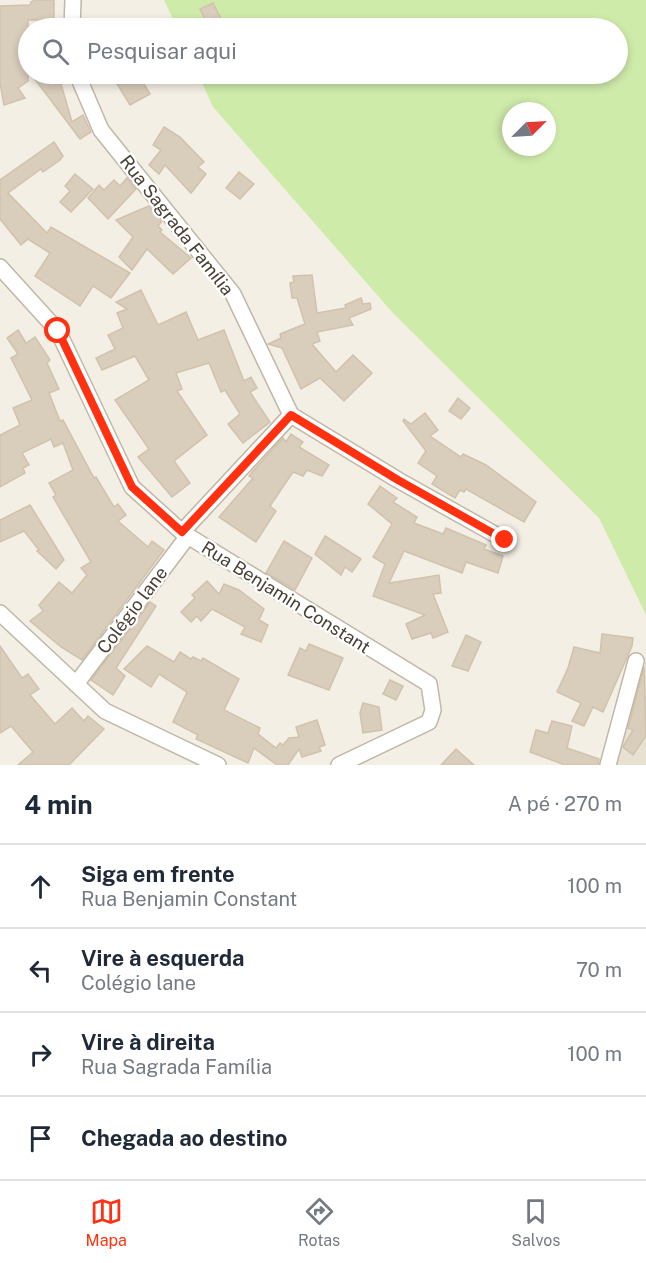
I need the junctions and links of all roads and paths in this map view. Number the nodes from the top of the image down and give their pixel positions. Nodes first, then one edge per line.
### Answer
1 (73, 0) edge
2 (72, 18) edge
3 (81, 84) edge
4 (0, 267) edge
5 (291, 415) junction
6 (185, 534) junction
7 (505, 540) dead end
8 (0, 613) edge
9 (636, 662) dead end
10 (76, 684) junction
11 (218, 765) edge
12 (339, 765) edge
13 (608, 765) edge

1 - 2 street
3 - 5 street, Rua Sagrada Família
4 - 6 street, Rua Benjamin Constant
5 - 6 street, Colégio lane
5 - 7 street
6 - 10 street, Colégio lane
6 - 12 street, Rua Benjamin Constant
8 - 10 street
9 - 13 street
10 - 11 street

